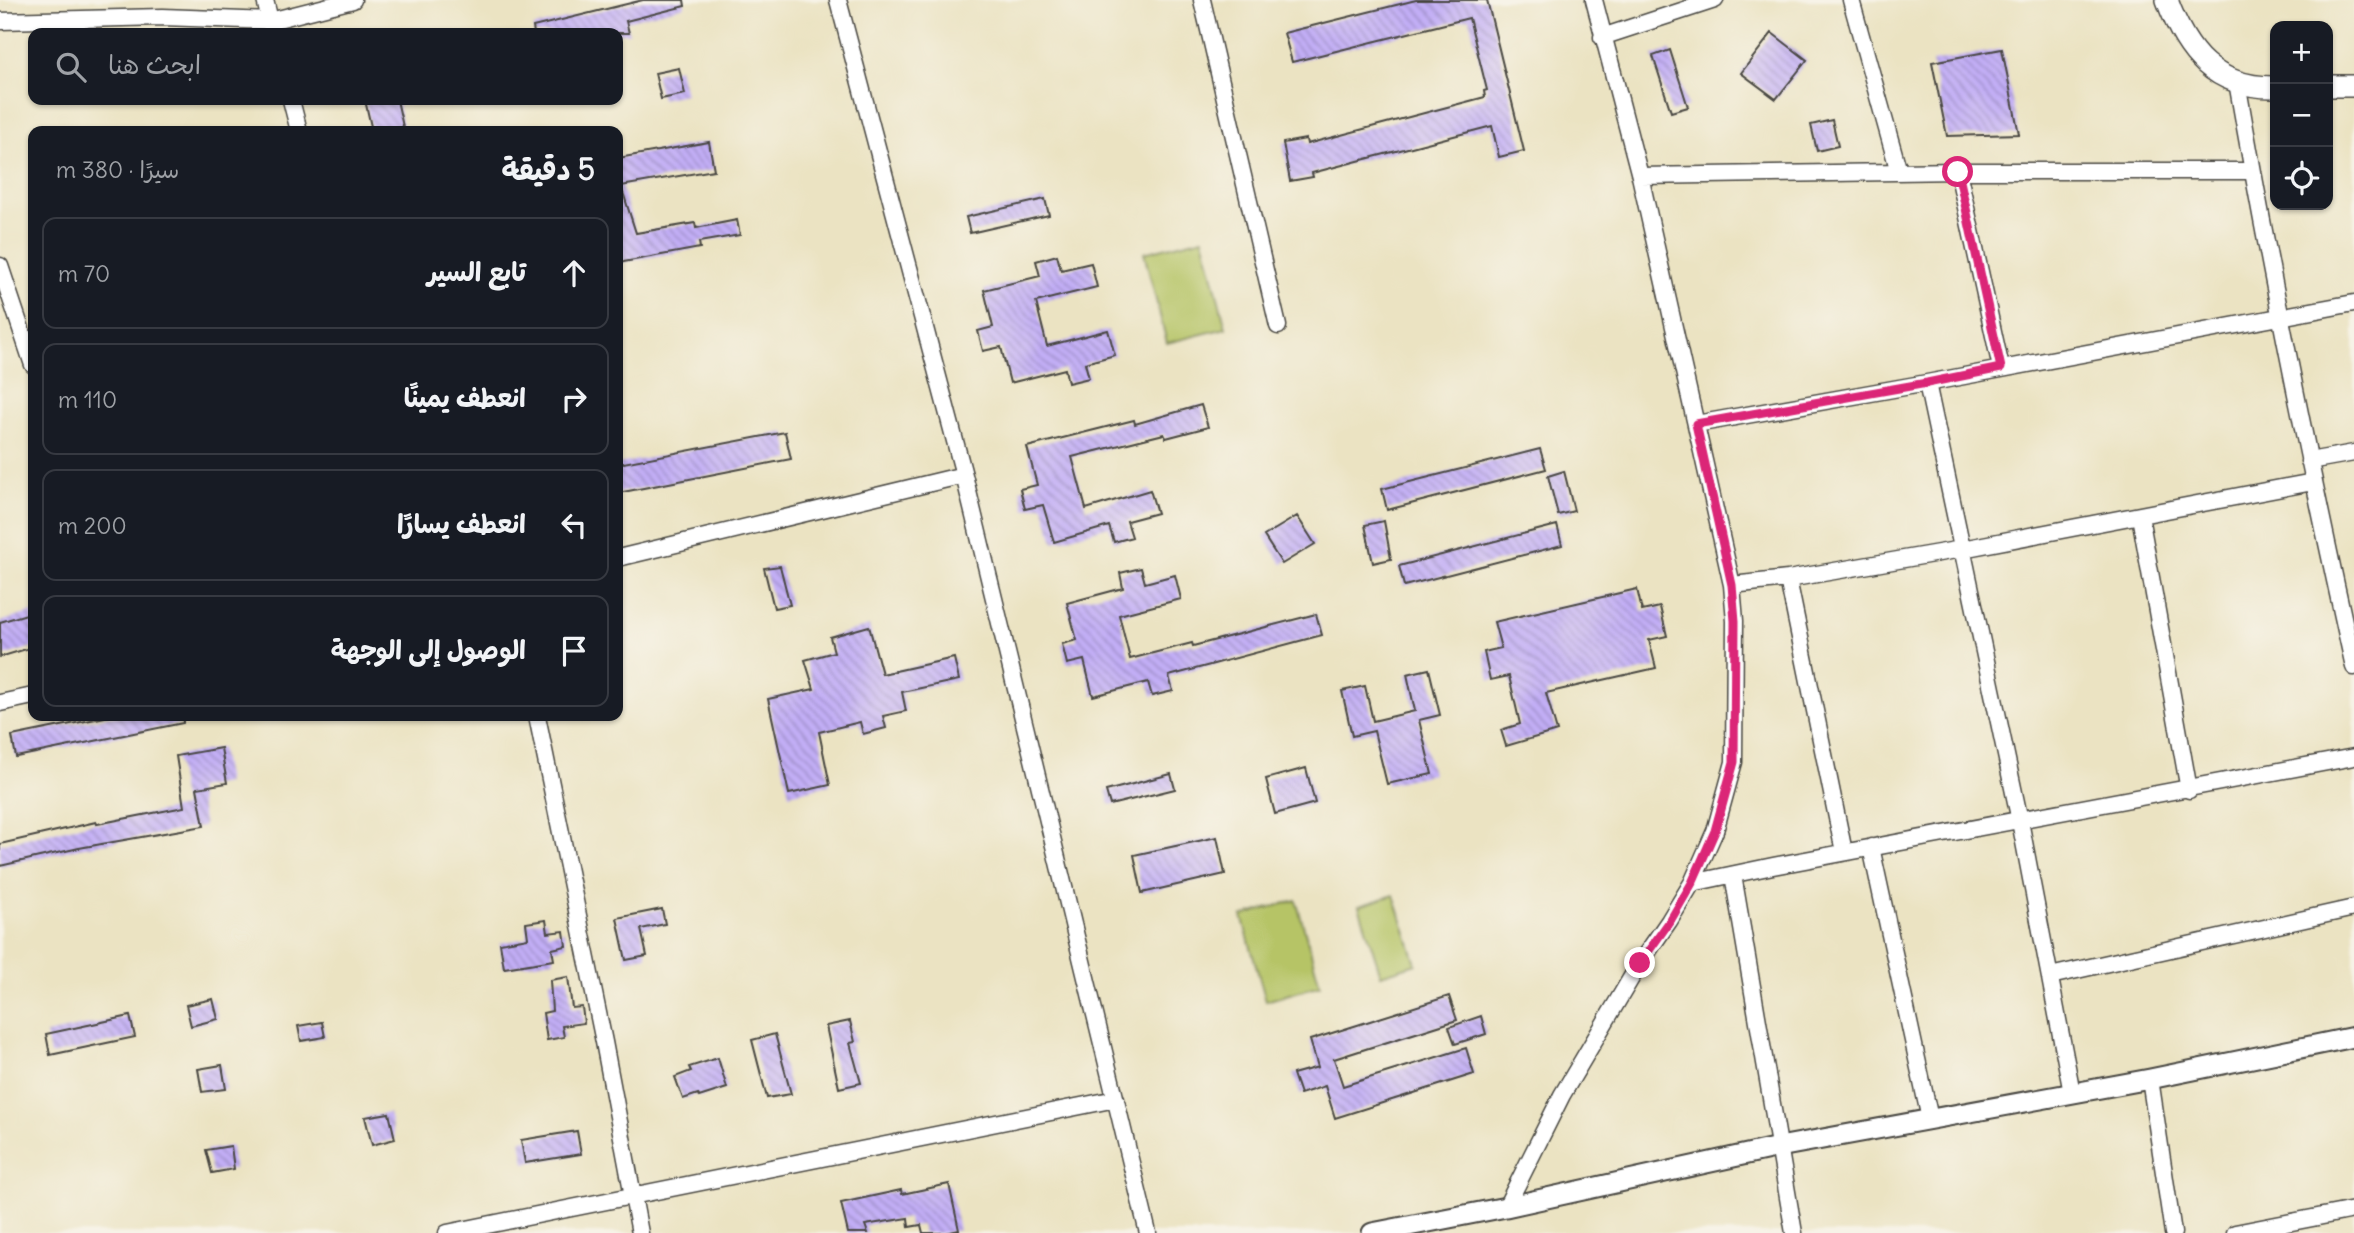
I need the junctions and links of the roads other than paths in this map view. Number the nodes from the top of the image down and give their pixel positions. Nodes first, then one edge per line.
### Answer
1 (265, 0) edge
2 (353, 0) edge
3 (838, 0) edge
4 (1202, 0) edge
5 (1594, 0) edge
6 (1715, 0) edge
7 (1851, 0) edge
8 (2167, 0) edge
9 (0, 21) edge
10 (272, 27) edge
11 (1602, 37) junction
12 (2237, 82) junction
13 (2270, 86) edge
14 (2333, 86) edge
15 (2354, 86) edge
16 (291, 105) edge
17 (298, 126) edge
18 (2252, 171) junction
19 (1899, 172) junction
20 (1958, 172) junction
21 (1640, 176) junction
22 (0, 267) edge
23 (2354, 303) edge
24 (2280, 317) junction
25 (1278, 326) dead end
26 (28, 344) edge
27 (2001, 368) junction
28 (1927, 383) junction
29 (1696, 424) junction
30 (2354, 453) edge
31 (2309, 461) junction
32 (964, 475) junction
33 (2313, 482) junction
34 (2140, 516) junction
35 (1962, 549) junction
36 (623, 557) edge
37 (1788, 579) junction
38 (1732, 585) junction
39 (2354, 667) edge
40 (28, 697) edge
41 (0, 703) edge
42 (538, 721) edge
43 (2354, 757) edge
44 (2189, 790) junction
45 (2020, 821) junction
46 (1871, 847) junction
47 (1844, 852) junction
48 (1733, 876) junction
49 (1692, 883) junction
50 (2354, 908) edge
51 (2050, 976) junction
52 (2354, 1037) edge
53 (2150, 1079) junction
54 (2072, 1093) junction
55 (1116, 1099) junction
56 (1930, 1119) junction
57 (1779, 1147) junction
58 (633, 1195) junction
59 (1506, 1207) junction
60 (2354, 1210) edge
61 (1438, 1227) edge
62 (447, 1233) edge
63 (639, 1233) edge
64 (1148, 1233) edge
65 (1372, 1233) edge
66 (1794, 1233) edge
67 (2173, 1233) edge
68 (2235, 1233) edge

1 - 10 street
2 - 10 street
3 - 32 street
4 - 25 street
5 - 11 street
6 - 11 street
7 - 19 street
8 - 12 main road
9 - 10 street
11 - 21 street
12 - 13 main road
12 - 18 street
14 - 15 main road
16 - 17 street
18 - 20 street
18 - 24 street
19 - 20 street
19 - 21 street
20 - 27 street
21 - 29 street
22 - 26 street
23 - 24 street
24 - 27 street
24 - 31 street
27 - 28 street
28 - 29 street
28 - 35 street
29 - 38 street
30 - 31 street
31 - 33 street
32 - 36 street
32 - 55 street
33 - 34 street
33 - 39 street
34 - 35 street
34 - 44 street
35 - 37 street
35 - 45 street
37 - 38 street
37 - 47 street
38 - 49 street
40 - 41 street
42 - 58 street
43 - 44 street
44 - 45 street
45 - 46 street
45 - 51 street
46 - 47 street
46 - 56 street
47 - 48 street
48 - 49 street
48 - 57 street
49 - 59 street
50 - 51 street
51 - 54 street
52 - 53 street
53 - 54 street
53 - 67 street
54 - 56 street
55 - 58 street
55 - 64 street
56 - 57 street
57 - 59 street
57 - 66 street
58 - 62 street
58 - 63 street
59 - 61 street
60 - 68 street
61 - 65 street

